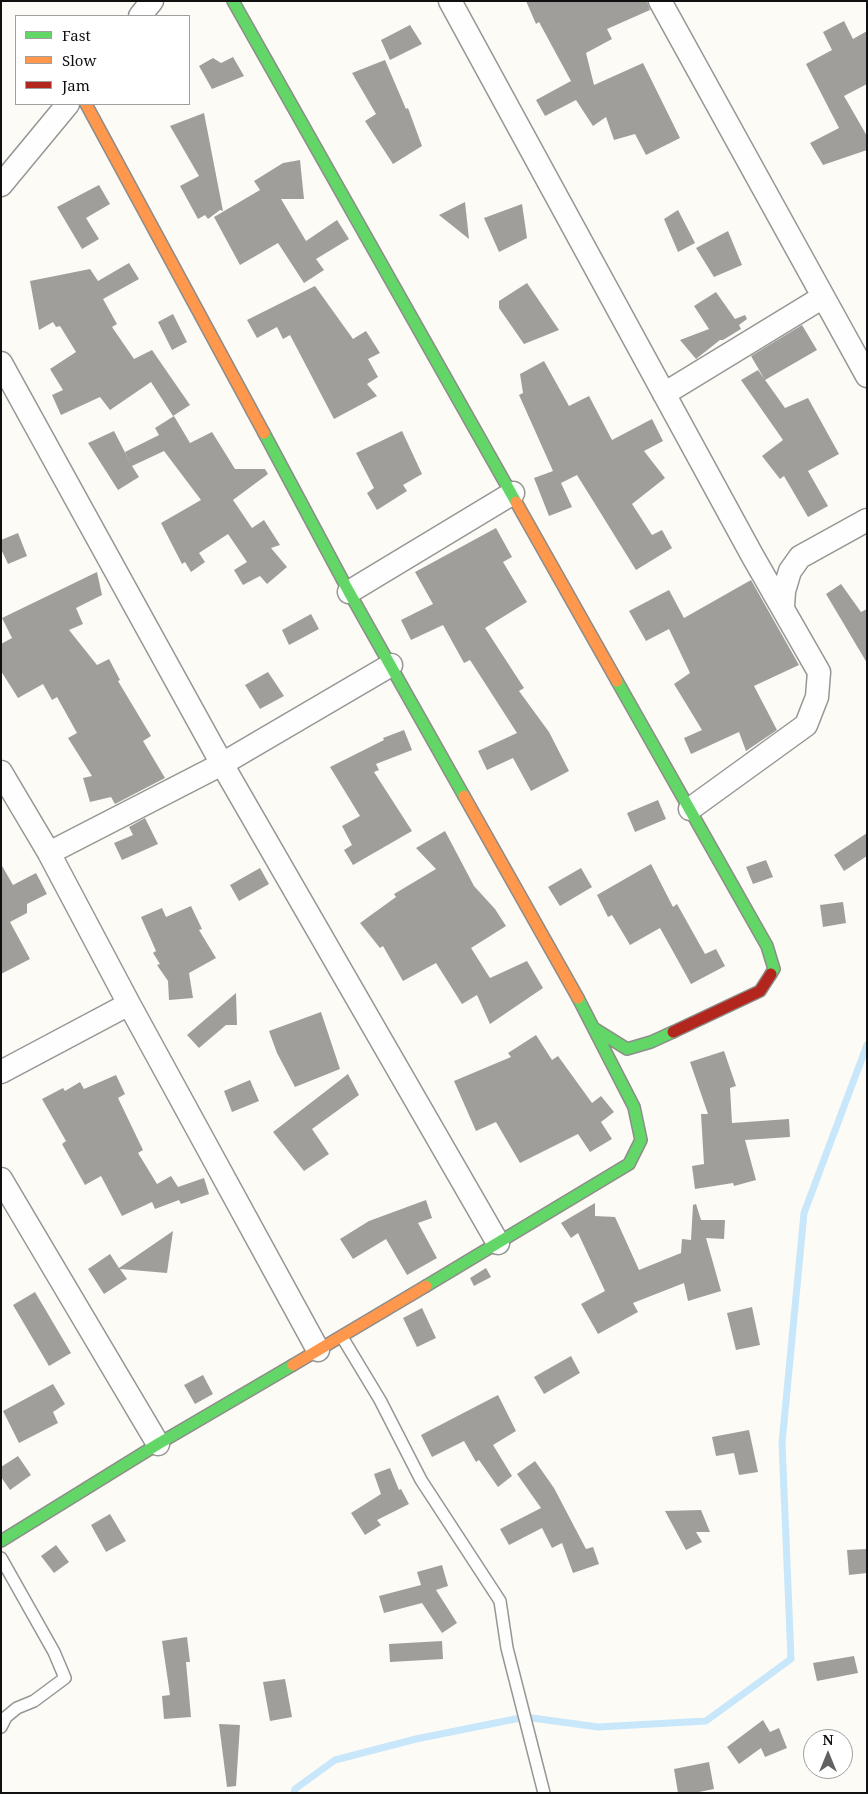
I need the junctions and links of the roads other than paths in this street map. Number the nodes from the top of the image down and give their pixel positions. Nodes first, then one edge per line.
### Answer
1 (152, 1) edge
2 (233, 1) edge
3 (450, 1) edge
4 (660, 1) edge
5 (141, 15) edge
6 (67, 105) edge
7 (87, 105) edge
8 (1, 185) edge
9 (823, 297) junction
10 (1, 363) edge
11 (867, 376) edge
12 (664, 394) junction
13 (512, 493) junction
14 (867, 520) edge
15 (349, 592) junction
16 (783, 607) junction
17 (391, 665) junction
18 (222, 764) junction
19 (1, 772) edge
20 (690, 809) junction
21 (50, 853) junction
22 (129, 1004) junction
23 (595, 1029) junction
24 (1, 1072) edge
25 (1, 1179) edge
26 (498, 1243) junction
27 (342, 1337) junction
28 (318, 1350) junction
29 (158, 1444) junction
30 (1, 1542) edge
31 (1, 1558) edge
32 (1, 1727) edge
33 (544, 1793) edge

1 - 5 street
2 - 13 street
3 - 12 street
4 - 9 street
6 - 8 street
7 - 15 street
9 - 11 street
9 - 12 street
10 - 18 street
12 - 16 street
13 - 15 street
13 - 20 street
14 - 16 street
15 - 17 street
16 - 20 street
17 - 18 street
17 - 23 street
18 - 21 street
18 - 26 street
19 - 21 street
20 - 23 street
21 - 22 street
22 - 24 street
22 - 28 street
23 - 26 street
25 - 29 street
26 - 27 street
27 - 28 street
27 - 33 lane
28 - 29 street
29 - 30 street
31 - 32 lane

